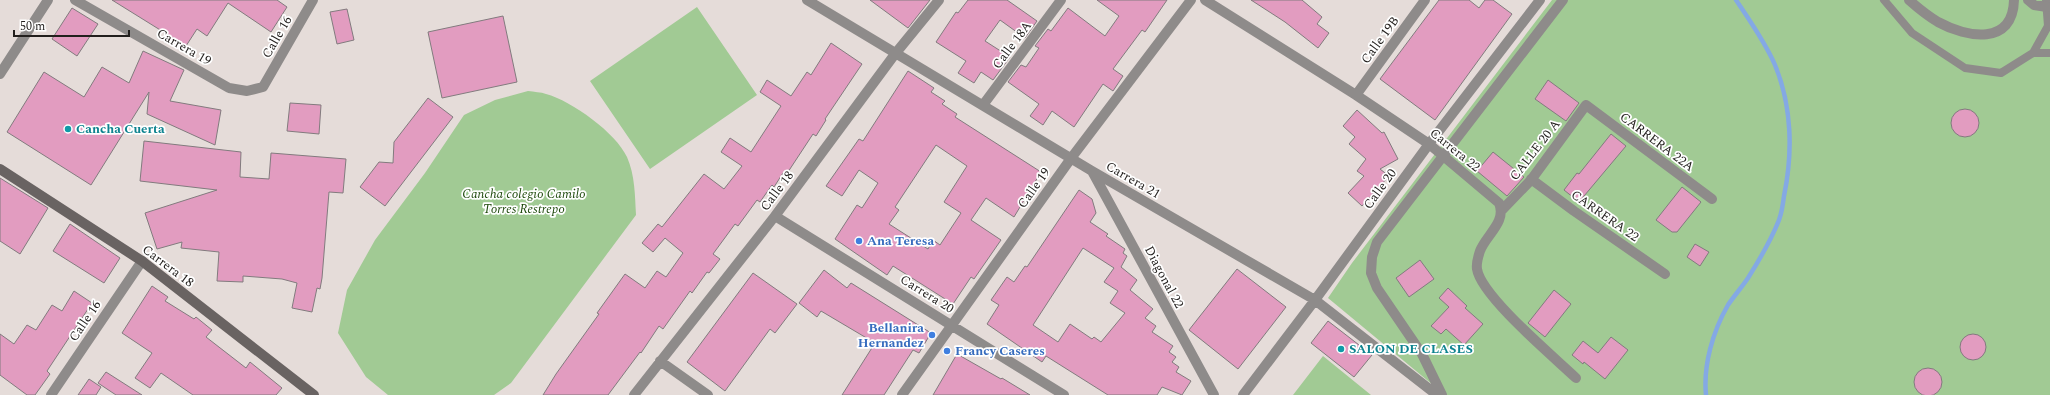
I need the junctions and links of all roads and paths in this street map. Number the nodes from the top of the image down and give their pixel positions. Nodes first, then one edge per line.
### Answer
1 (48, 0) edge
2 (75, 0) edge
3 (313, 0) edge
4 (807, 0) edge
5 (939, 0) edge
6 (1061, 0) edge
7 (1191, 0) edge
8 (1205, 0) edge
9 (1425, 0) edge
10 (1540, 0) edge
11 (1544, 0) edge
12 (1563, 0) edge
13 (1884, 0) edge
14 (1909, 0) edge
15 (2014, 0) edge
16 (2028, 0) edge
17 (2047, 4) edge
18 (1556, 9) junction
19 (2050, 53) edge
20 (895, 54) junction
21 (2033, 54) junction
22 (0, 74) edge
23 (263, 87) joint
24 (1356, 94) junction
25 (983, 105) junction
26 (1586, 105) joint
27 (1429, 144) junction
28 (1444, 156) junction
29 (1072, 157) junction
30 (0, 169) edge
31 (1092, 171) junction
32 (1532, 179) junction
33 (1712, 199) dead end
34 (1502, 210) junction
35 (775, 216) junction
36 (142, 261) junction
37 (1665, 274) dead end
38 (1315, 300) junction
39 (953, 325) junction
40 (660, 361) junction
41 (1576, 378) dead end
42 (51, 395) edge
43 (314, 395) edge
44 (634, 395) edge
45 (708, 395) edge
46 (902, 395) edge
47 (1064, 395) edge
48 (1214, 395) edge
49 (1243, 395) edge
50 (1437, 395) edge
51 (1442, 395) edge

1 - 22 street
2 - 23 street, Carrera 19
3 - 23 street, Calle 16
4 - 20 street, Carrera 21
5 - 20 street, Calle 18
6 - 25 street, Calle 18A
7 - 29 street, Calle 19
8 - 24 street, Carrera 22
9 - 24 street, Calle 19B
10 - 27 street, Calle 20
11 - 18 street
12 - 18 street
13 - 21 lane
14 - 15 street
16 - 17 street
17 - 21 lane
18 - 28 street
19 - 21 lane
20 - 25 street, Carrera 21
20 - 35 street, Calle 18
24 - 27 street, Carrera 22
25 - 29 street, Carrera 21
26 - 32 street, CALLE 20 A
26 - 33 street, CARRERA 22A
27 - 28 street, Carrera 22
27 - 38 street, Calle 20
28 - 34 street, Carrera 22
28 - 51 street
29 - 31 street, Carrera 21
29 - 39 street, Calle 19
30 - 36 street, Carrera 18
31 - 38 street, Carrera 21
31 - 48 street, Diagonal 22
32 - 34 street, CALLE 20 A
32 - 37 street, CARRERA 22
34 - 41 street
35 - 39 street, Carrera 20
35 - 40 street, Calle 18
36 - 42 street, Calle 16
36 - 43 street, Carrera 18
38 - 49 street, Calle 20
38 - 50 street, Carrera 21
39 - 46 street, Calle 19
39 - 47 street, Carrera 20
40 - 44 street, Calle 18
40 - 45 street

